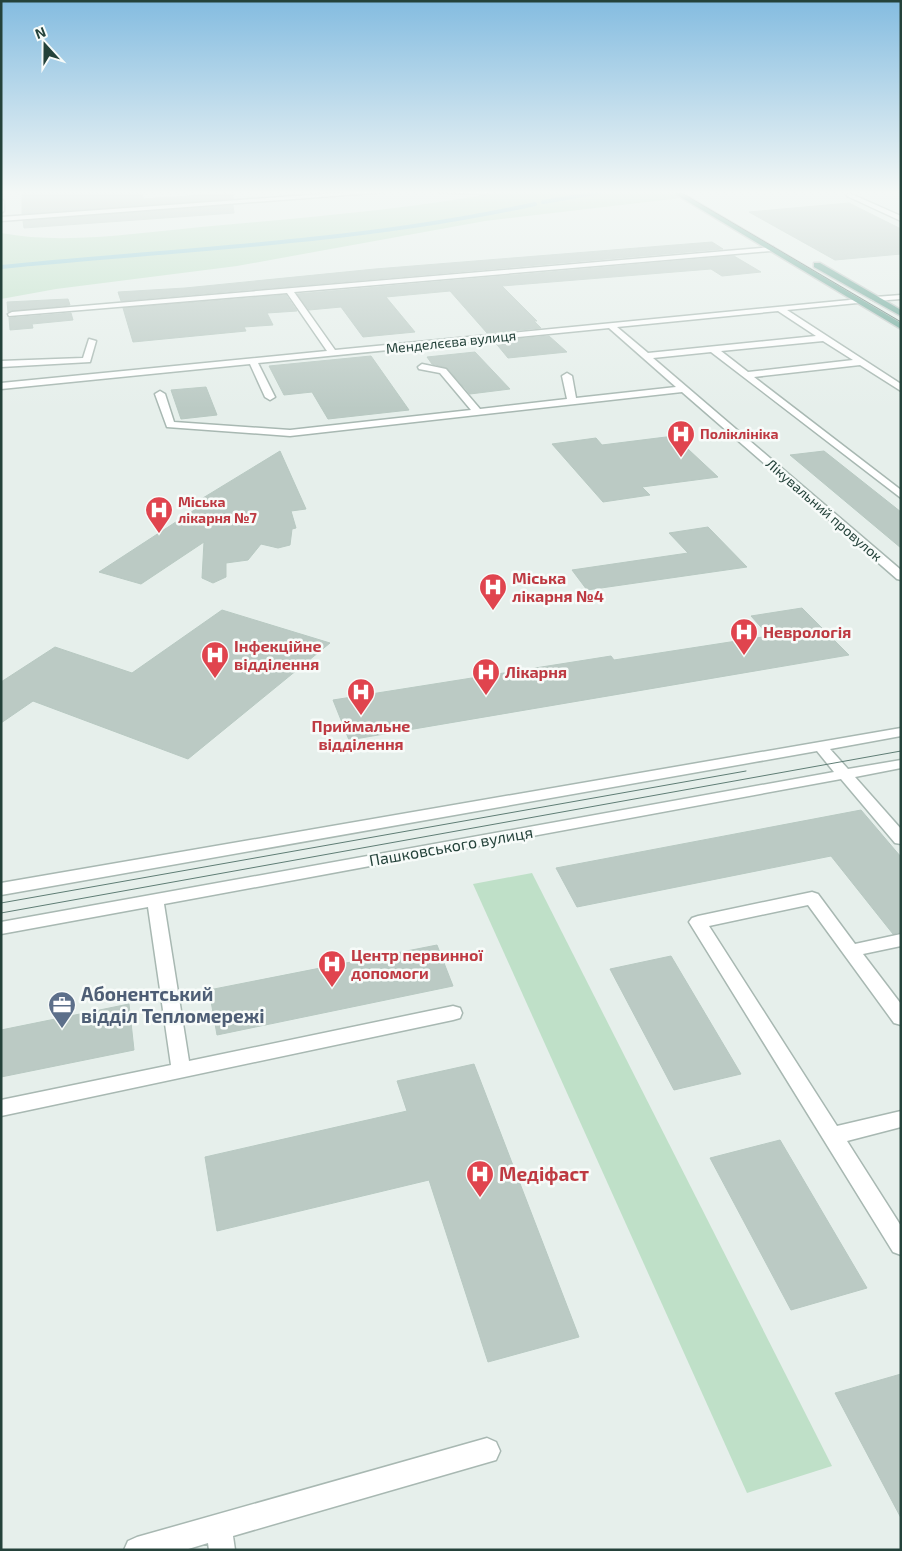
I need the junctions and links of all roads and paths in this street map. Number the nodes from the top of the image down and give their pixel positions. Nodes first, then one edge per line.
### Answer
1 (590, 264) edge
2 (796, 264) edge
3 (816, 264) edge
4 (289, 290) junction
5 (901, 297) edge
6 (876, 299) junction
7 (857, 301) junction
8 (780, 309) junction
9 (12, 314) dead end
10 (901, 314) edge
11 (611, 326) junction
12 (901, 327) edge
13 (824, 338) junction
14 (92, 341) dead end
15 (713, 349) junction
16 (333, 354) junction
17 (646, 356) junction
18 (253, 362) junction
19 (861, 362) junction
20 (1, 364) edge
21 (422, 367) dead end
22 (746, 375) junction
23 (567, 376) dead end
24 (1, 386) edge
25 (901, 388) edge
26 (684, 389) junction
27 (160, 394) dead end
28 (270, 397) dead end
29 (572, 401) junction
30 (478, 412) junction
31 (901, 480) edge
32 (884, 482) junction
33 (901, 495) edge
34 (901, 576) edge
35 (901, 732) edge
36 (820, 746) junction
37 (901, 764) edge
38 (844, 774) junction
39 (901, 839) edge
40 (1, 889) edge
41 (155, 900) junction
42 (1, 928) edge
43 (901, 940) edge
44 (851, 951) junction
45 (453, 1013) dead end
46 (901, 1018) edge
47 (181, 1070) junction
48 (1, 1108) edge
49 (901, 1119) edge
50 (832, 1136) junction
51 (901, 1245) edge
52 (487, 1452) dead end
53 (221, 1538) edge
54 (138, 1550) edge

1 - 4 street
2 - 7 main road
3 - 6 main road
4 - 9 street
4 - 16 street
5 - 6 street, Менделєєва вулиця
6 - 7 main road, Менделєєва вулиця
6 - 10 main road
7 - 8 street, Менделєєва вулиця
7 - 12 main road
8 - 11 street, Менделєєва вулиця
8 - 13 street
11 - 16 street, Менделєєва вулиця
11 - 17 street, Лікувальний провулок
13 - 15 street
13 - 19 street
14 - 20 street
15 - 17 street
15 - 22 street
16 - 18 street, Менделєєва вулиця
17 - 26 street, Лікувальний провулок
18 - 24 street, Менделєєва вулиця
18 - 28 street
19 - 22 street
19 - 25 street
21 - 30 street
22 - 32 street
23 - 29 street
26 - 29 street
26 - 34 street, Лікувальний провулок
27 - 30 street
29 - 30 street
31 - 32 street
32 - 33 street
35 - 36 street
36 - 38 street
36 - 40 street
37 - 38 street, Пашковського вулиця
38 - 39 street
38 - 41 street, Пашковського вулиця
41 - 42 street, Пашковського вулиця
41 - 47 street
43 - 44 street
44 - 46 street
44 - 50 street
45 - 47 street
47 - 48 street
49 - 50 street
50 - 51 street
52 - 53 street
53 - 54 street

